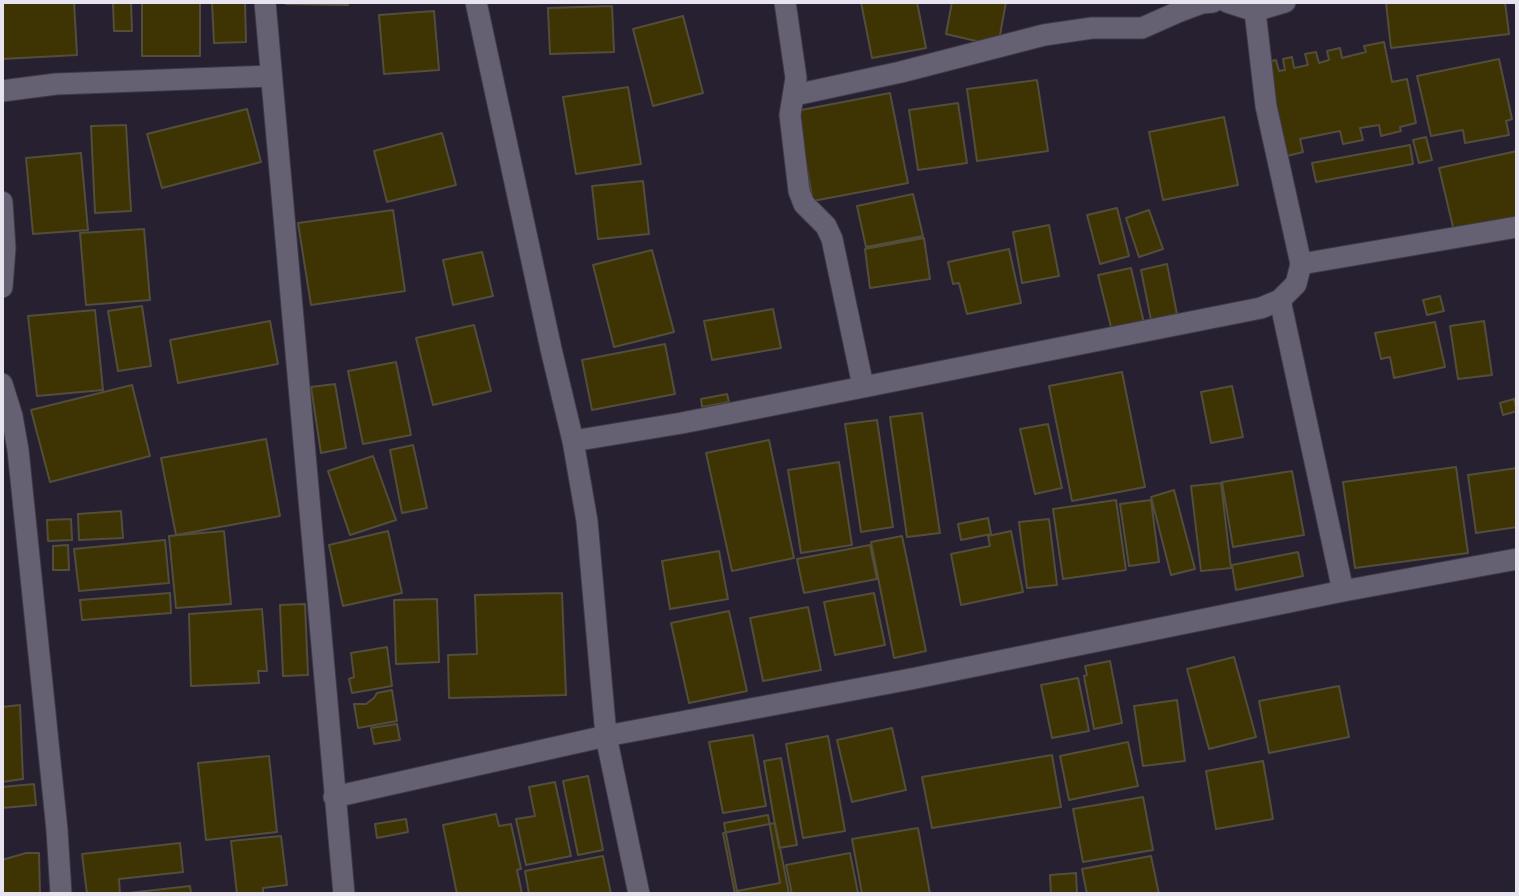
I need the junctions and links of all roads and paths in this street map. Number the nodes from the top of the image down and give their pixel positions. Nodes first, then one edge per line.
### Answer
1 (265, 2) edge
2 (476, 2) edge
3 (785, 2) edge
4 (1213, 2) edge
5 (1227, 2) edge
6 (1285, 2) edge
7 (1255, 11) junction
8 (271, 76) junction
9 (2, 91) edge
10 (795, 94) junction
11 (2, 202) edge
12 (1517, 227) edge
13 (1301, 264) junction
14 (2, 287) edge
15 (1280, 300) junction
16 (2, 384) edge
17 (863, 386) junction
18 (573, 441) junction
19 (1517, 559) edge
20 (1342, 591) junction
21 (606, 736) junction
22 (334, 797) junction
23 (61, 894) edge
24 (344, 894) edge
25 (639, 894) edge

1 - 8 street
2 - 18 street
3 - 10 street
4 - 10 street
5 - 7 street
6 - 7 street
7 - 13 street
8 - 9 street
8 - 22 street
10 - 17 street
11 - 14 street
12 - 13 street
13 - 15 street
15 - 17 street
15 - 20 street
16 - 23 street
17 - 18 street
18 - 21 street
19 - 20 street
20 - 21 street
21 - 22 street
21 - 25 street
22 - 24 street

